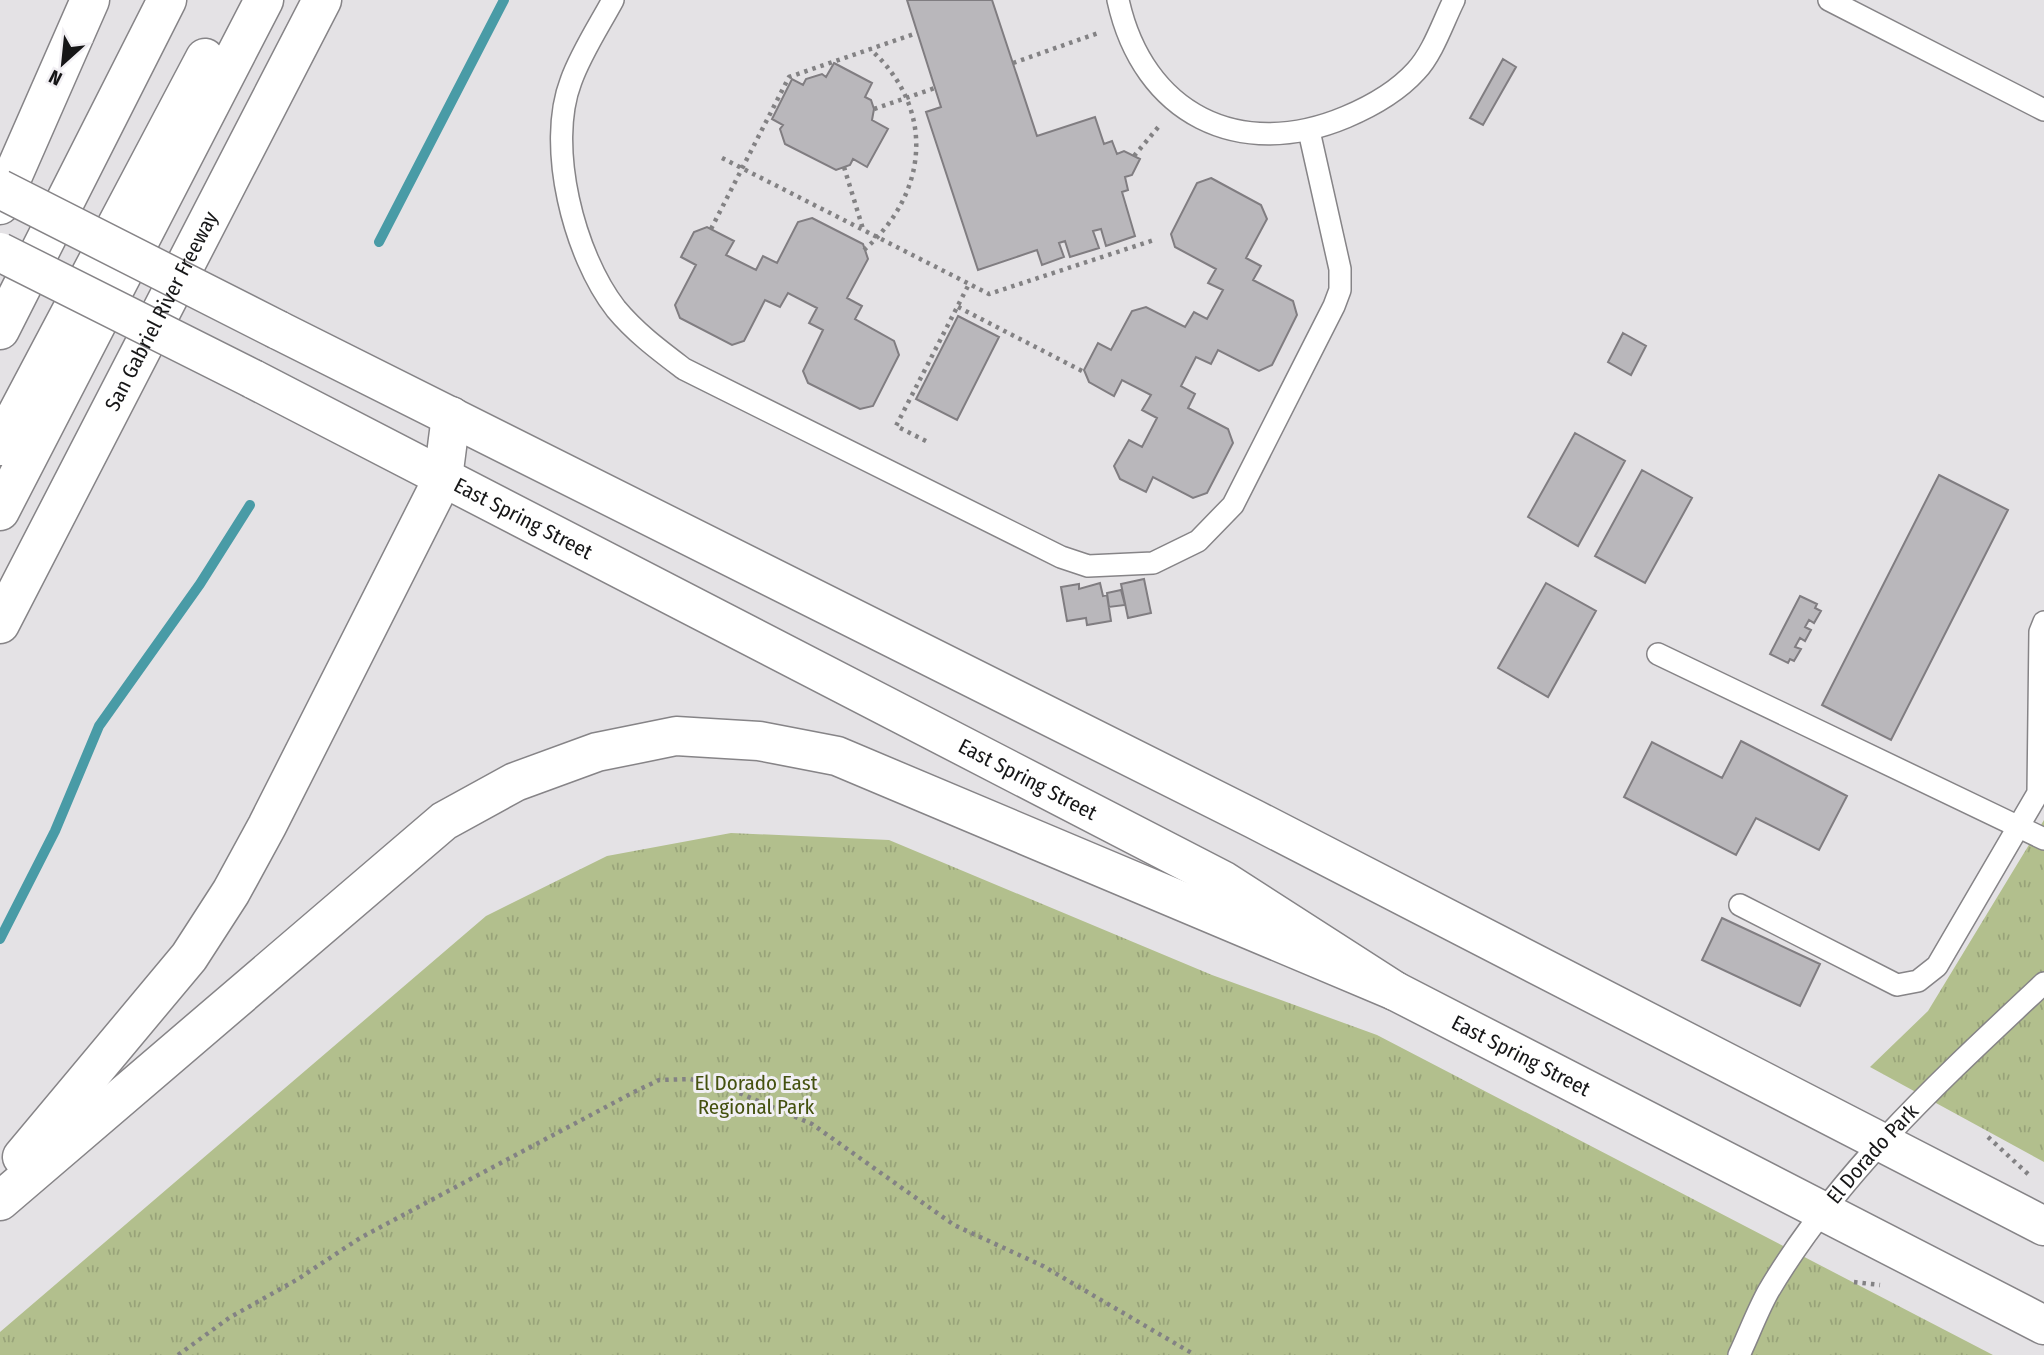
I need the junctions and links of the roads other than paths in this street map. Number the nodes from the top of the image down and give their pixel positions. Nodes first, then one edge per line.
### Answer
1 (90, 0) edge
2 (167, 0) edge
3 (235, 0) edge
4 (264, 0) edge
5 (322, 0) edge
6 (613, 0) edge
7 (1118, 0) edge
8 (1454, 0) edge
9 (1829, 0) edge
10 (2044, 110) edge
11 (1309, 131) junction
12 (0, 189) edge
13 (0, 205) edge
14 (0, 252) edge
15 (0, 330) edge
16 (451, 416) junction
17 (0, 446) edge
18 (443, 478) junction
19 (0, 511) edge
20 (2044, 622) edge
21 (0, 624) edge
22 (1658, 654) dead end
23 (2018, 825) junction
24 (2044, 839) edge
25 (1740, 905) dead end
26 (2044, 983) edge
27 (1395, 991) junction
28 (1883, 1143) junction
29 (0, 1183) edge
30 (0, 1201) edge
31 (1825, 1212) junction
32 (2044, 1226) edge
33 (2044, 1325) edge
34 (1739, 1355) edge

1 - 13 main road
2 - 15 main road
3 - 17 main road
4 - 19 main road
5 - 21 main road, San Gabriel River Freeway
6 - 11 lane
7 - 11 lane
8 - 11 lane
9 - 10 lane
12 - 16 main road, bridge
14 - 18 main road, East Spring Street, bridge
16 - 18 main road
16 - 28 main road
18 - 27 main road, East Spring Street
18 - 29 main road
20 - 23 lane
22 - 23 lane
23 - 24 lane
23 - 25 lane
26 - 28 lane, El Dorado Park
27 - 30 main road
27 - 31 main road, East Spring Street
28 - 31 lane, El Dorado Park
28 - 32 main road
31 - 33 main road, East Spring Street
31 - 34 lane, El Dorado Park

